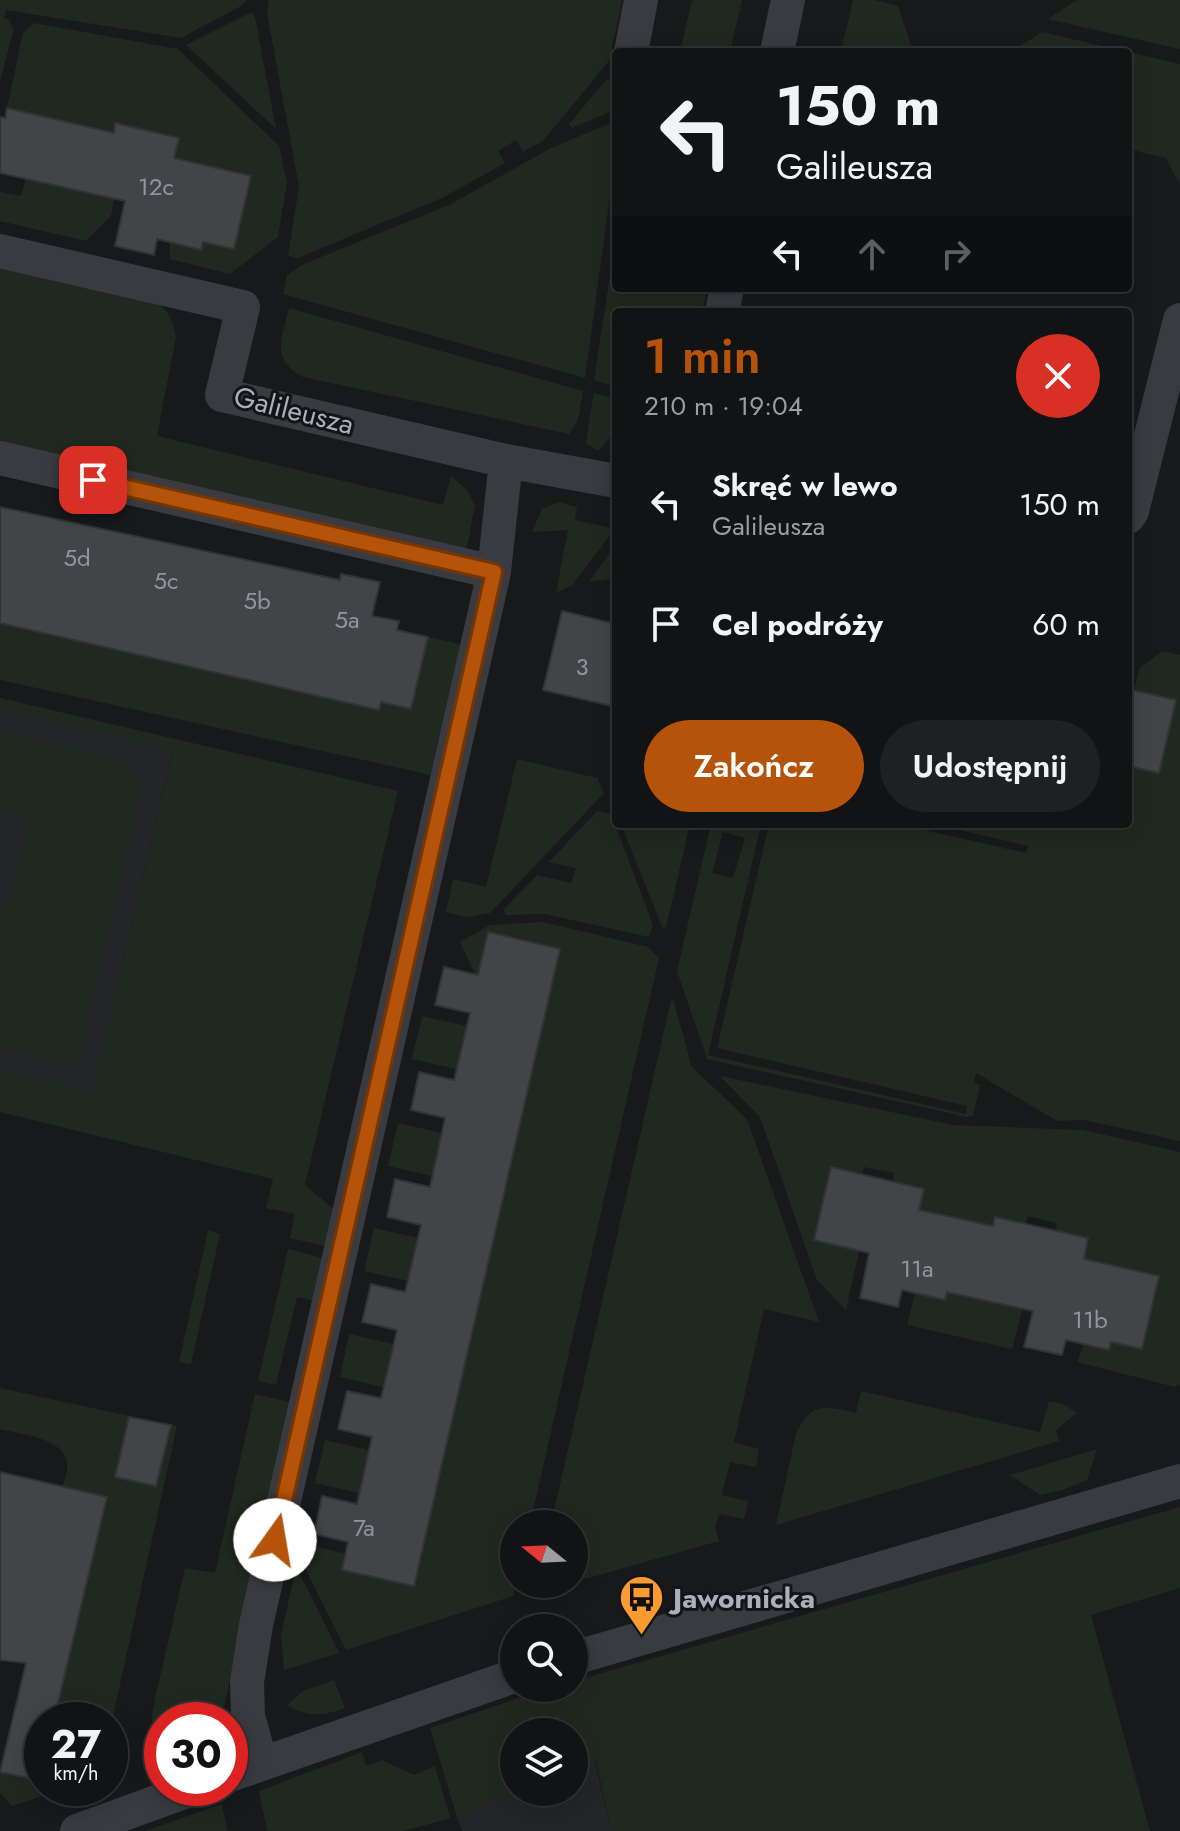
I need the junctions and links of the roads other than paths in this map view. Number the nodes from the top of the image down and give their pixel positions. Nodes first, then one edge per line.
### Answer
1 (641, 0) edge
2 (788, 0) edge
3 (632, 48) edge
4 (778, 48) edge
5 (0, 251) edge
6 (1180, 320) edge
7 (1173, 373) edge
8 (0, 458) edge
9 (506, 461) junction
10 (612, 480) edge
11 (1132, 511) edge
12 (494, 572) junction
13 (1180, 1481) edge
14 (588, 1654) edge
15 (500, 1681) edge
16 (248, 1702) edge
17 (248, 1768) edge
18 (146, 1806) edge
19 (77, 1831) edge

1 - 3 street
2 - 4 street
5 - 9 street, Galileusza
6 - 7 street
7 - 11 street
8 - 12 street
9 - 10 street, Galileusza
9 - 12 street
12 - 16 street
13 - 14 street
15 - 17 street
18 - 19 street

